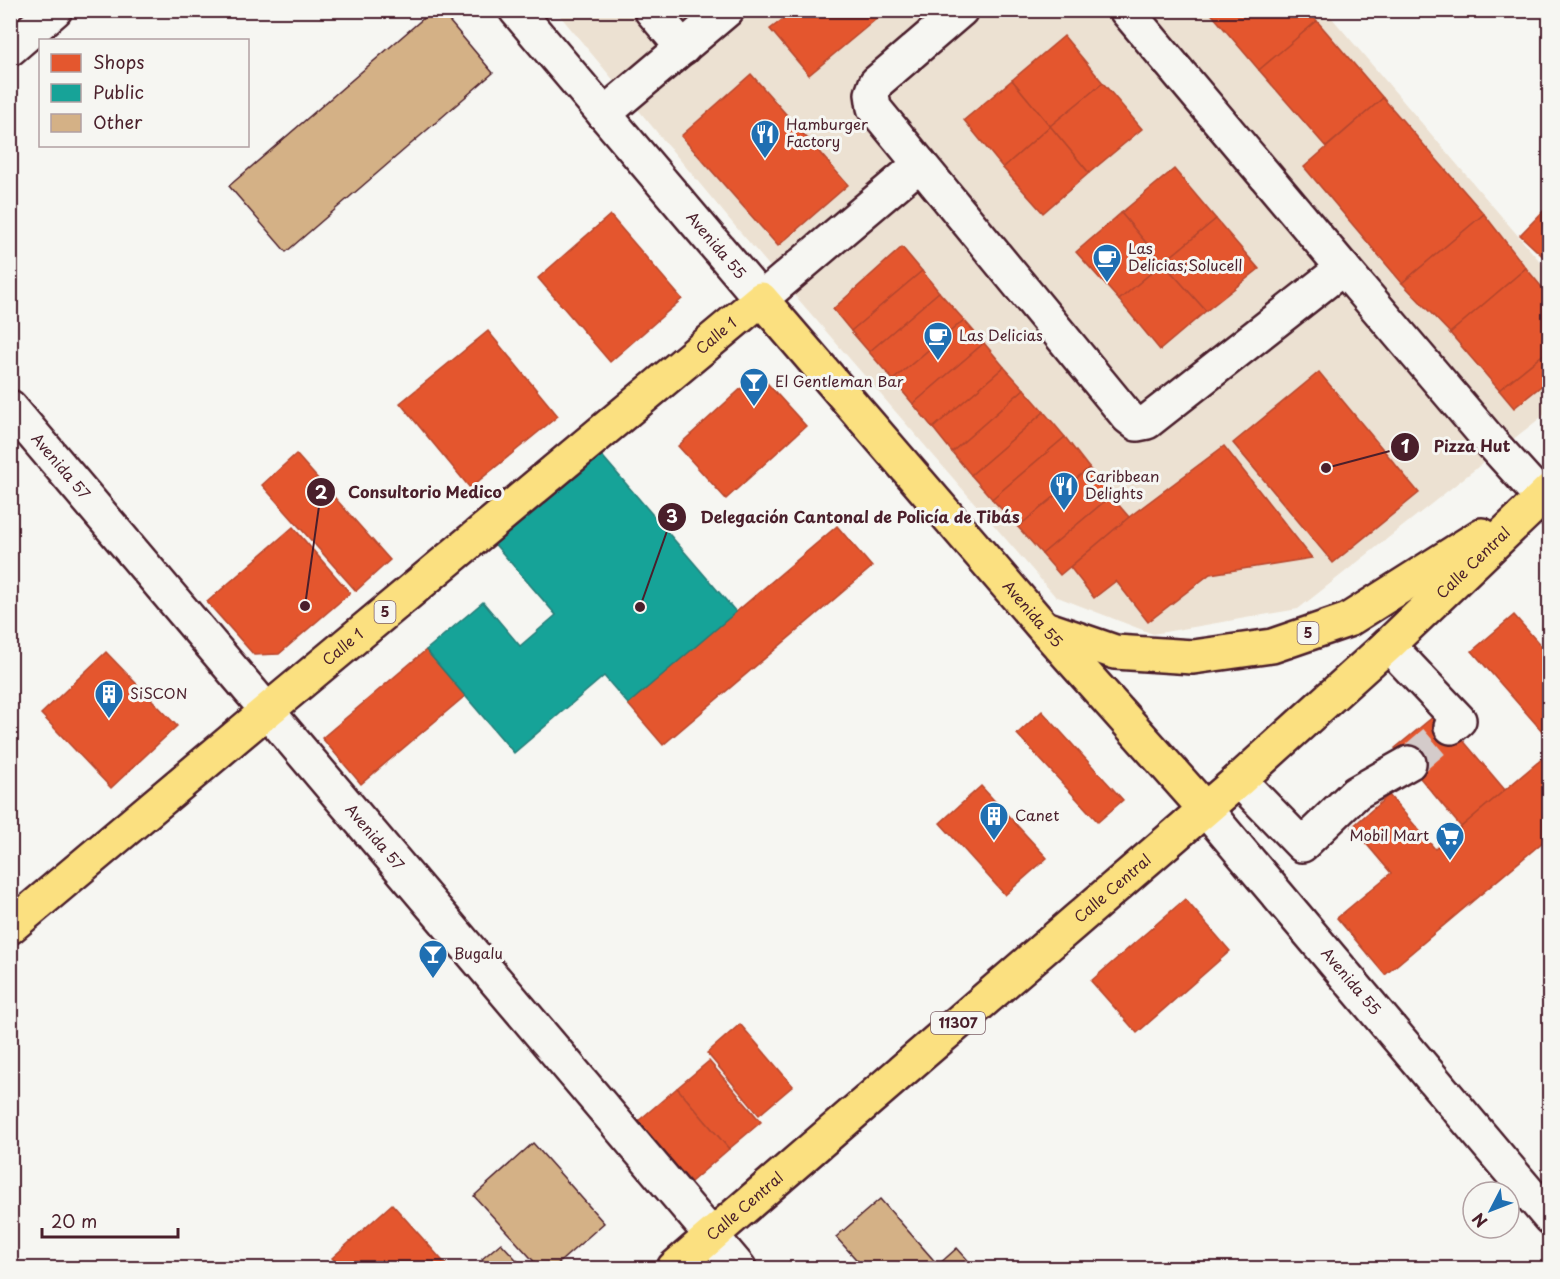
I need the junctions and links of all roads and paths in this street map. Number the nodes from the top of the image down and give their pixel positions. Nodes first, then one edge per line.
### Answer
1 (55, 10) edge
2 (516, 10) edge
3 (651, 10) edge
4 (727, 10) edge
5 (961, 10) edge
6 (1126, 10) edge
7 (683, 48) junction
8 (10, 49) edge
9 (604, 114) junction
10 (920, 164) junction
11 (1343, 268) junction
12 (762, 299) junction
13 (10, 407) edge
14 (1546, 493) edge
15 (1044, 627) junction
16 (1388, 645) junction
17 (268, 710) junction
18 (1451, 727) dead end
19 (1409, 763) tunnel mouth
20 (1239, 780) junction
21 (1205, 809) junction
22 (10, 927) edge
23 (1550, 1218) edge
24 (711, 1236) junction
25 (674, 1269) edge
26 (739, 1269) edge

1 - 8 street
2 - 9 street, Avenida 55
3 - 7 street
4 - 7 street
5 - 10 street
6 - 11 street
7 - 9 street
9 - 12 street, Avenida 55
10 - 11 street
10 - 12 street
11 - 14 street
12 - 15 main road, Avenida 55 / 5
12 - 17 main road, Calle 1 / 5
13 - 17 street, Avenida 57
14 - 15 main road, Calle Central / 5
14 - 16 main road, Calle Central
15 - 21 main road, Avenida 55 / 5
16 - 18 street
16 - 20 main road, Calle Central
17 - 22 main road, Calle 1 / 5
17 - 24 street, Avenida 57
19 - 20 street
20 - 21 main road, Calle Central
21 - 23 street, Avenida 55
21 - 24 main road, Calle Central / 11307
24 - 25 main road, Calle Central / 11307
24 - 26 street, Avenida 57

